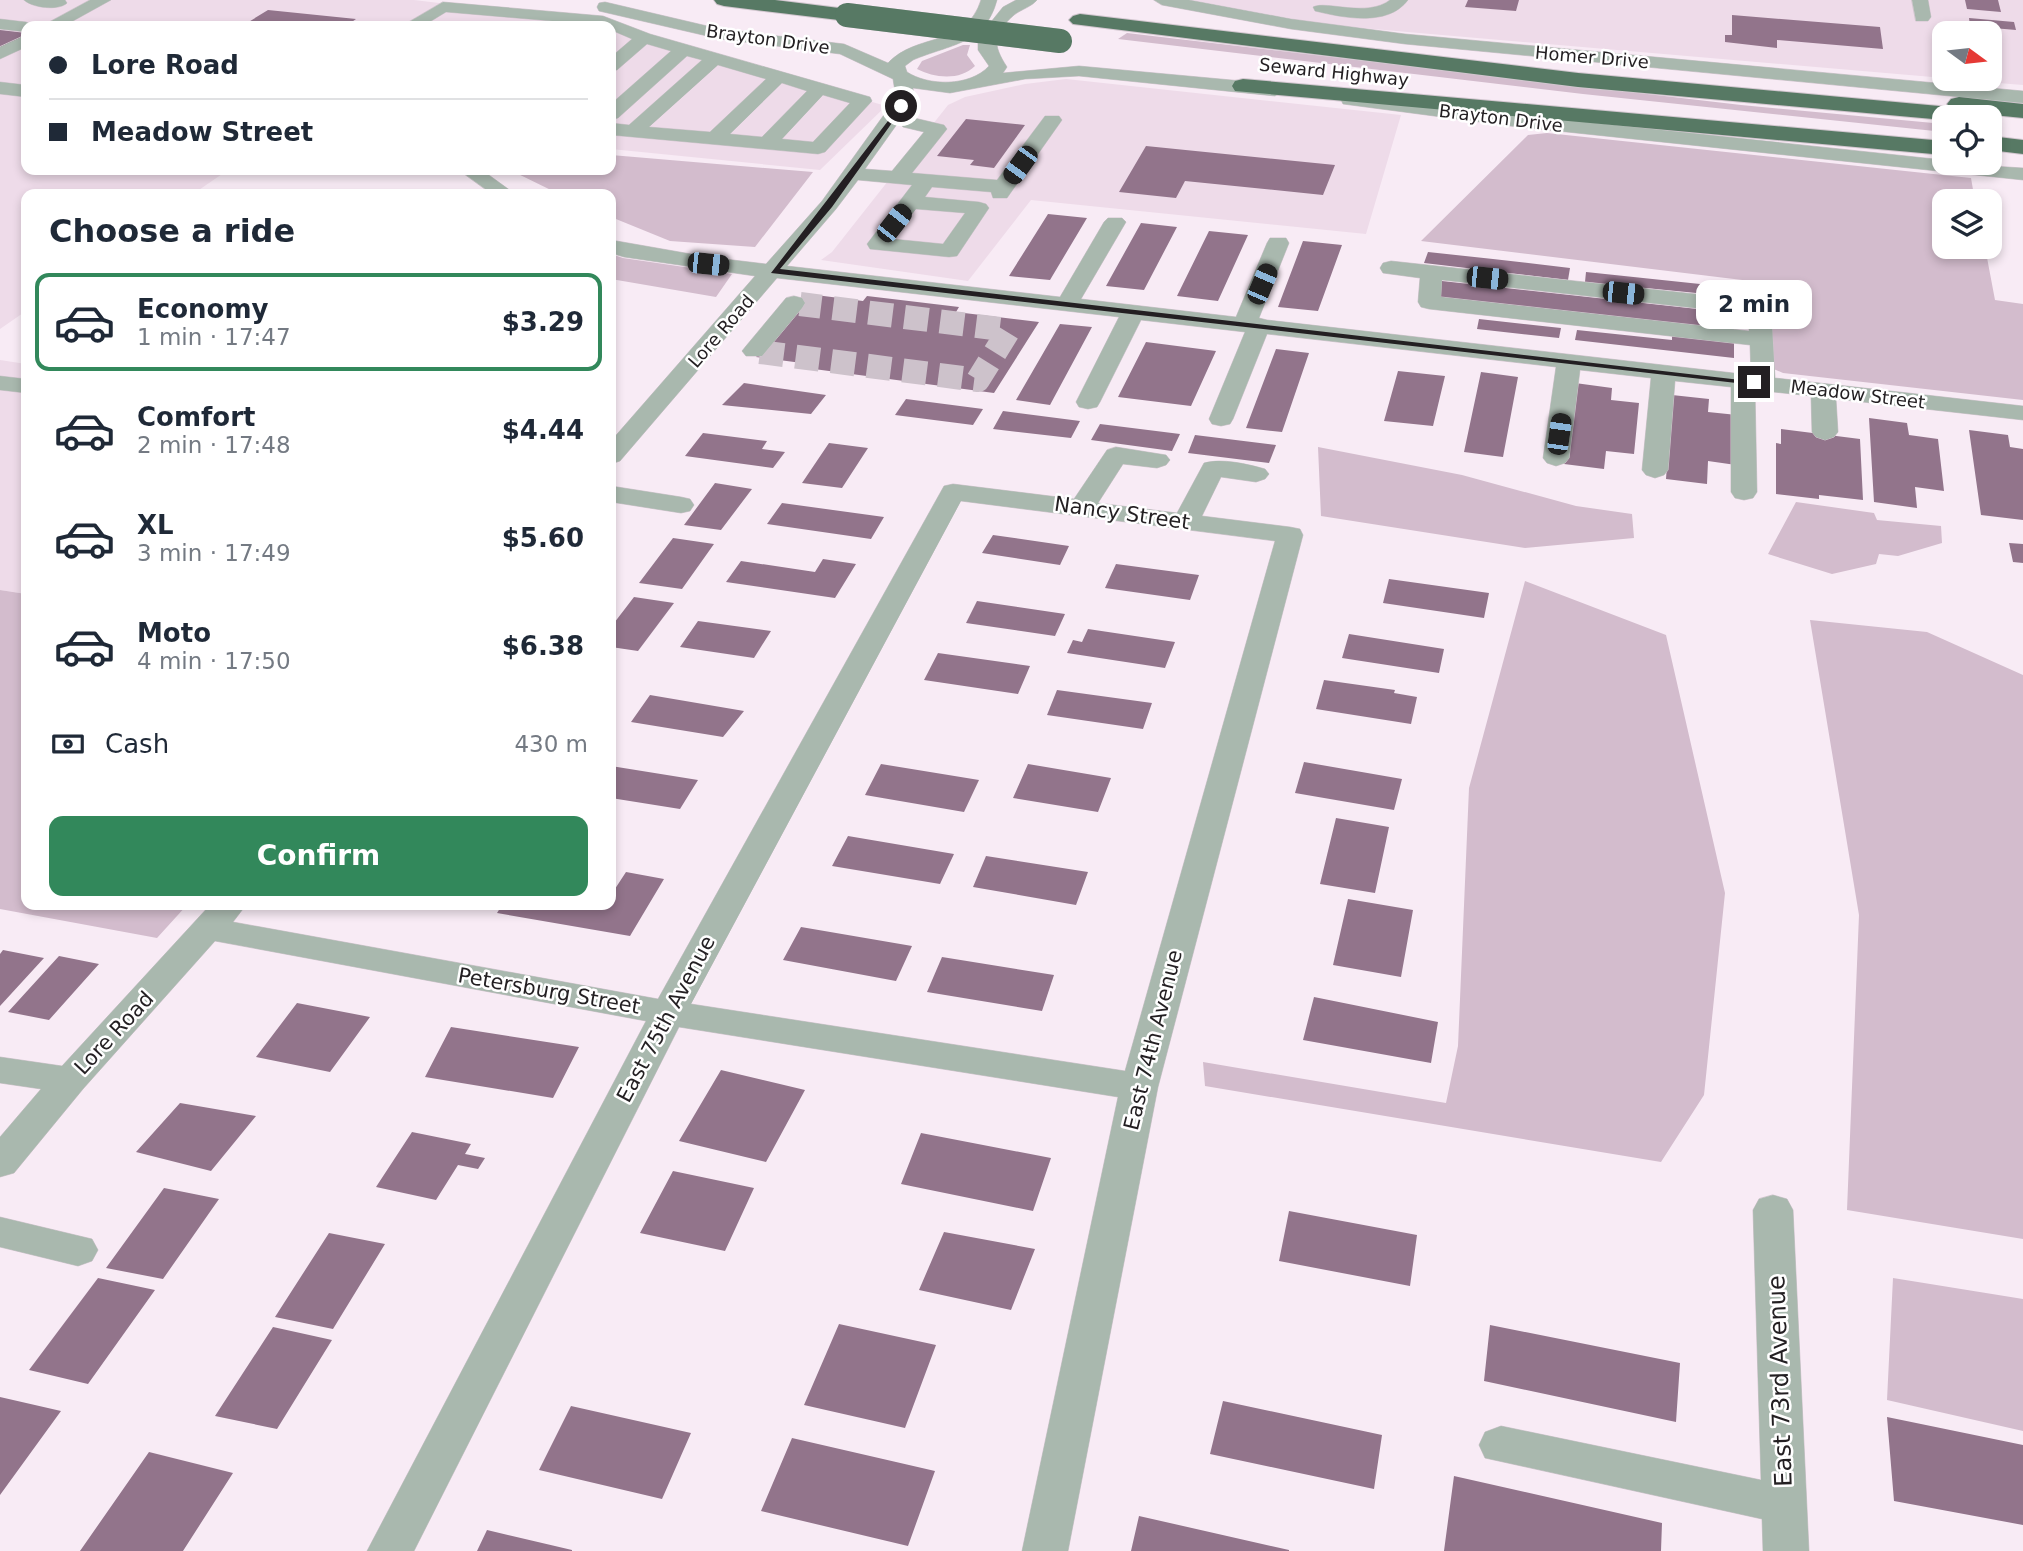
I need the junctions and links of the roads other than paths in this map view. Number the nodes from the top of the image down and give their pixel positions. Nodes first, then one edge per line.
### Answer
1 (32, 0) edge
2 (103, 0) edge
3 (724, 0) edge
4 (989, 0) edge
5 (1163, 0) edge
6 (559, 1) edge
7 (1399, 1) edge
8 (1184, 2) edge
9 (59, 3) dead end
10 (1305, 4) dead end
11 (962, 6) dead end
12 (547, 7) edge
13 (474, 9) junction
14 (505, 11) junction
15 (1041, 11) edge
16 (61, 21) edge
17 (418, 21) edge
18 (457, 21) edge
19 (492, 21) edge
20 (531, 21) edge
21 (571, 21) edge
22 (0, 24) edge
23 (21, 26) edge
24 (616, 28) edge
25 (703, 31) junction
26 (644, 38) junction
27 (21, 43) edge
28 (1087, 44) dead end
29 (677, 48) junction
30 (1502, 49) junction
31 (0, 54) edge
32 (724, 61) junction
33 (616, 62) edge
34 (1307, 69) dead end
35 (900, 76) junction
36 (778, 77) junction
37 (974, 84) junction
38 (1243, 86) junction
39 (0, 88) edge
40 (820, 89) junction
41 (21, 90) edge
42 (2023, 97) edge
43 (616, 109) edge
44 (2023, 111) edge
45 (1932, 112) edge
46 (2002, 119) edge
47 (1052, 120) dead end
48 (2023, 121) edge
49 (910, 122) junction
50 (616, 129) edge
51 (633, 131) junction
52 (661, 133) junction
53 (1932, 137) edge
54 (715, 138) junction
55 (767, 143) junction
56 (2002, 144) edge
57 (1932, 147) edge
58 (2023, 147) edge
59 (2002, 153) edge
60 (2023, 155) edge
61 (2023, 174) edge
62 (476, 175) edge
63 (864, 175) junction
64 (898, 177) junction
65 (927, 180) junction
66 (498, 189) edge
67 (911, 202) dead end
68 (829, 205) junction
69 (1115, 222) dead end
70 (1278, 243) dead end
71 (616, 247) edge
72 (1391, 268) dead end
73 (774, 271) junction
74 (750, 298) junction
75 (1067, 304) junction
76 (1134, 311) junction
77 (1252, 325) junction
78 (708, 345) junction
79 (1569, 361) junction
80 (1664, 372) junction
81 (1753, 382) junction
82 (0, 383) edge
83 (21, 385) edge
84 (1823, 390) junction
85 (1088, 402) dead end
86 (2023, 413) edge
87 (1221, 419) dead end
88 (1825, 432) dead end
89 (616, 450) edge
90 (1556, 458) dead end
91 (1157, 460) dead end
92 (1655, 470) dead end
93 (1256, 474) dead end
94 (953, 492) joint
95 (1744, 492) dead end
96 (616, 496) edge
97 (681, 505) dead end
98 (1082, 507) junction
99 (1186, 522) junction
100 (1290, 535) joint
101 (219, 917) edge
102 (668, 1013) junction
103 (0, 1070) edge
104 (70, 1080) junction
105 (1139, 1087) junction
106 (0, 1163) edge
107 (1773, 1210) dead end
108 (0, 1232) edge
109 (78, 1250) dead end
110 (1501, 1445) dead end
111 (1785, 1504) junction
112 (390, 1551) edge
113 (1045, 1551) edge
114 (1786, 1551) edge

1 - 9 street
2 - 16 street
3 - 28 highway, bridge
4 - 35 street
5 - 8 street, Homer Drive
6 - 12 street, Brayton Drive
6 - 25 street, Brayton Drive
7 - 10 street
8 - 30 street, Homer Drive
11 - 15 highway, Seward Highway
12 - 14 street
12 - 20 street
12 - 21 street
13 - 14 street
13 - 17 street
13 - 18 street
14 - 19 street
15 - 37 street
15 - 45 highway, Seward Highway
22 - 23 street
24 - 26 street
25 - 29 street
25 - 35 street, Brayton Drive
26 - 29 street
26 - 33 street
27 - 31 street
29 - 32 street
29 - 43 street
30 - 42 street, Homer Drive
30 - 44 highway
32 - 36 street
32 - 51 street
32 - 52 street
34 - 53 highway, Seward Highway
35 - 37 street, Brayton Drive
35 - 68 street, Lore Road
36 - 40 street
36 - 54 street
37 - 38 street, Brayton Drive
37 - 49 street, Lore Road
38 - 57 highway
38 - 61 street, Brayton Drive
39 - 41 street
40 - 55 street
40 - 55 street
46 - 48 highway
47 - 65 street
49 - 63 street, Lore Road
49 - 64 street
50 - 51 street
51 - 52 street
52 - 54 street
54 - 55 street
56 - 58 highway
59 - 60 highway
62 - 66 street
63 - 64 street
63 - 68 street, Lore Road
64 - 65 street
65 - 67 street
68 - 73 street, Lore Road
69 - 75 street
70 - 77 street
71 - 73 street, Meadow Street
72 - 81 street
73 - 74 street, Lore Road
73 - 75 street, Meadow Street
74 - 78 street, Lore Road
74 - 78 street
75 - 76 street, Meadow Street
76 - 77 street, Meadow Street
76 - 85 street
77 - 79 street, Meadow Street
77 - 87 street
78 - 89 street, Lore Road
79 - 80 street, Meadow Street
79 - 90 street
80 - 81 street, Meadow Street
80 - 92 street
81 - 84 street, Meadow Street
81 - 95 street
82 - 83 street
84 - 86 street, Meadow Street
84 - 88 street
91 - 98 street
93 - 99 street
94 - 98 street, Nancy Street
94 - 102 street, East 75th Avenue
96 - 97 street
98 - 99 street, Nancy Street
99 - 100 street, Nancy Street
100 - 105 street, East 74th Avenue
101 - 102 street, Petersburg Street
101 - 104 street, Lore Road
102 - 105 street, Petersburg Street
102 - 112 street, East 75th Avenue
103 - 104 street
104 - 106 street, Lore Road
105 - 113 street, East 74th Avenue
107 - 111 street, East 73rd Avenue
108 - 109 street
110 - 111 street
111 - 114 street, East 73rd Avenue

